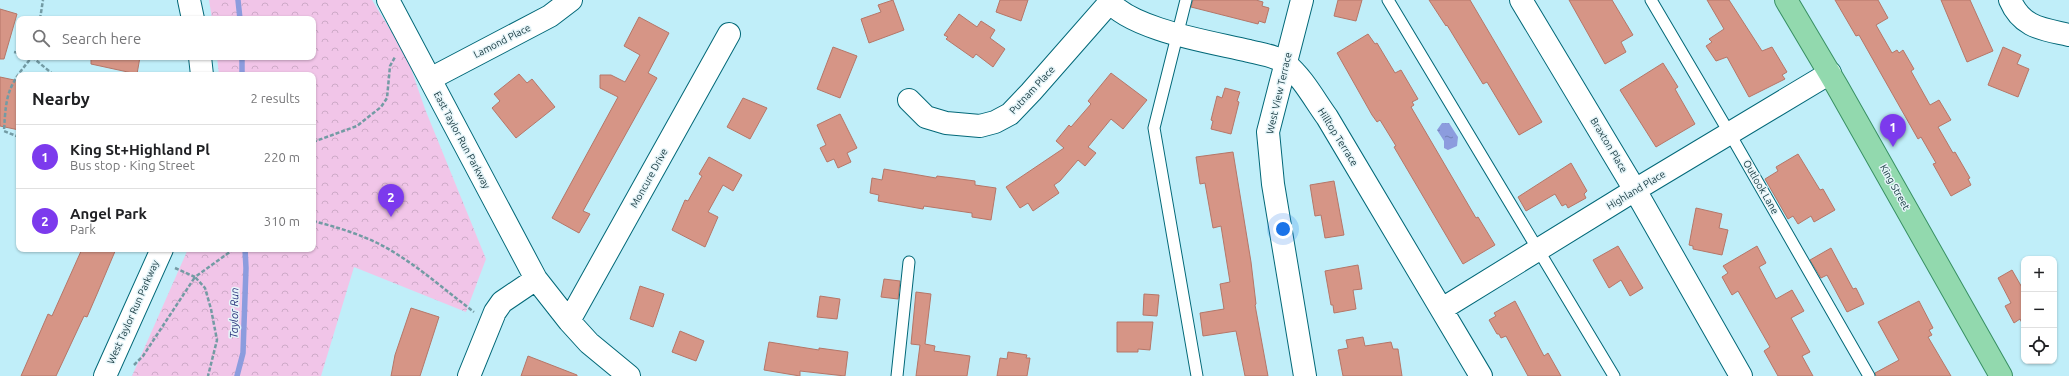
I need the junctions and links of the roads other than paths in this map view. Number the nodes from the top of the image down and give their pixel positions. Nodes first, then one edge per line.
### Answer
1 (189, 0) edge
2 (388, 0) edge
3 (571, 0) edge
4 (1186, 0) edge
5 (1302, 0) edge
6 (1388, 0) edge
7 (1521, 0) edge
8 (1651, 0) edge
9 (1786, 0) edge
10 (2010, 0) edge
11 (1109, 1) edge
12 (192, 16) edge
13 (1177, 33) junction
14 (729, 34) dead end
15 (2069, 34) edge
16 (200, 60) edge
17 (1286, 63) junction
18 (202, 72) edge
19 (1830, 73) junction
20 (430, 78) junction
21 (909, 100) dead end
22 (1730, 134) junction
23 (1636, 190) junction
24 (1539, 250) junction
25 (159, 254) edge
26 (909, 262) dead end
27 (536, 279) junction
28 (1442, 309) junction
29 (569, 321) junction
30 (105, 376) edge
31 (469, 376) edge
32 (630, 376) edge
33 (898, 376) edge
34 (1197, 376) edge
35 (1304, 376) edge
36 (1481, 376) edge
37 (1614, 376) edge
38 (1741, 376) edge
39 (1869, 376) edge
40 (2001, 376) edge

1 - 12 street
2 - 20 street, East Taylor Run Parkway
3 - 20 street, Lamond Place
4 - 13 lane
5 - 17 street, West View Terrace
6 - 24 lane
7 - 23 street, Braxton Place
8 - 22 lane, Outlook Lane
9 - 19 main road, King Street
10 - 15 street
11 - 13 street, Hilltop Terrace
11 - 21 street, Putnam Place
13 - 17 street, Hilltop Terrace
13 - 34 lane
14 - 29 street, Moncure Drive
16 - 18 street
17 - 28 street, Hilltop Terrace
17 - 35 street, West View Terrace
19 - 22 street, Highland Place
19 - 40 main road, King Street
20 - 27 street, East Taylor Run Parkway
22 - 23 street, Highland Place
22 - 39 lane, Outlook Lane
23 - 24 street, Highland Place
23 - 38 street, Braxton Place
24 - 28 street, Highland Place
24 - 37 lane
25 - 30 street, West Taylor Run Parkway
26 - 33 lane
27 - 29 street, East Taylor Run Parkway
27 - 31 street
28 - 36 street, Hilltop Terrace
29 - 32 street, East Taylor Run Parkway

